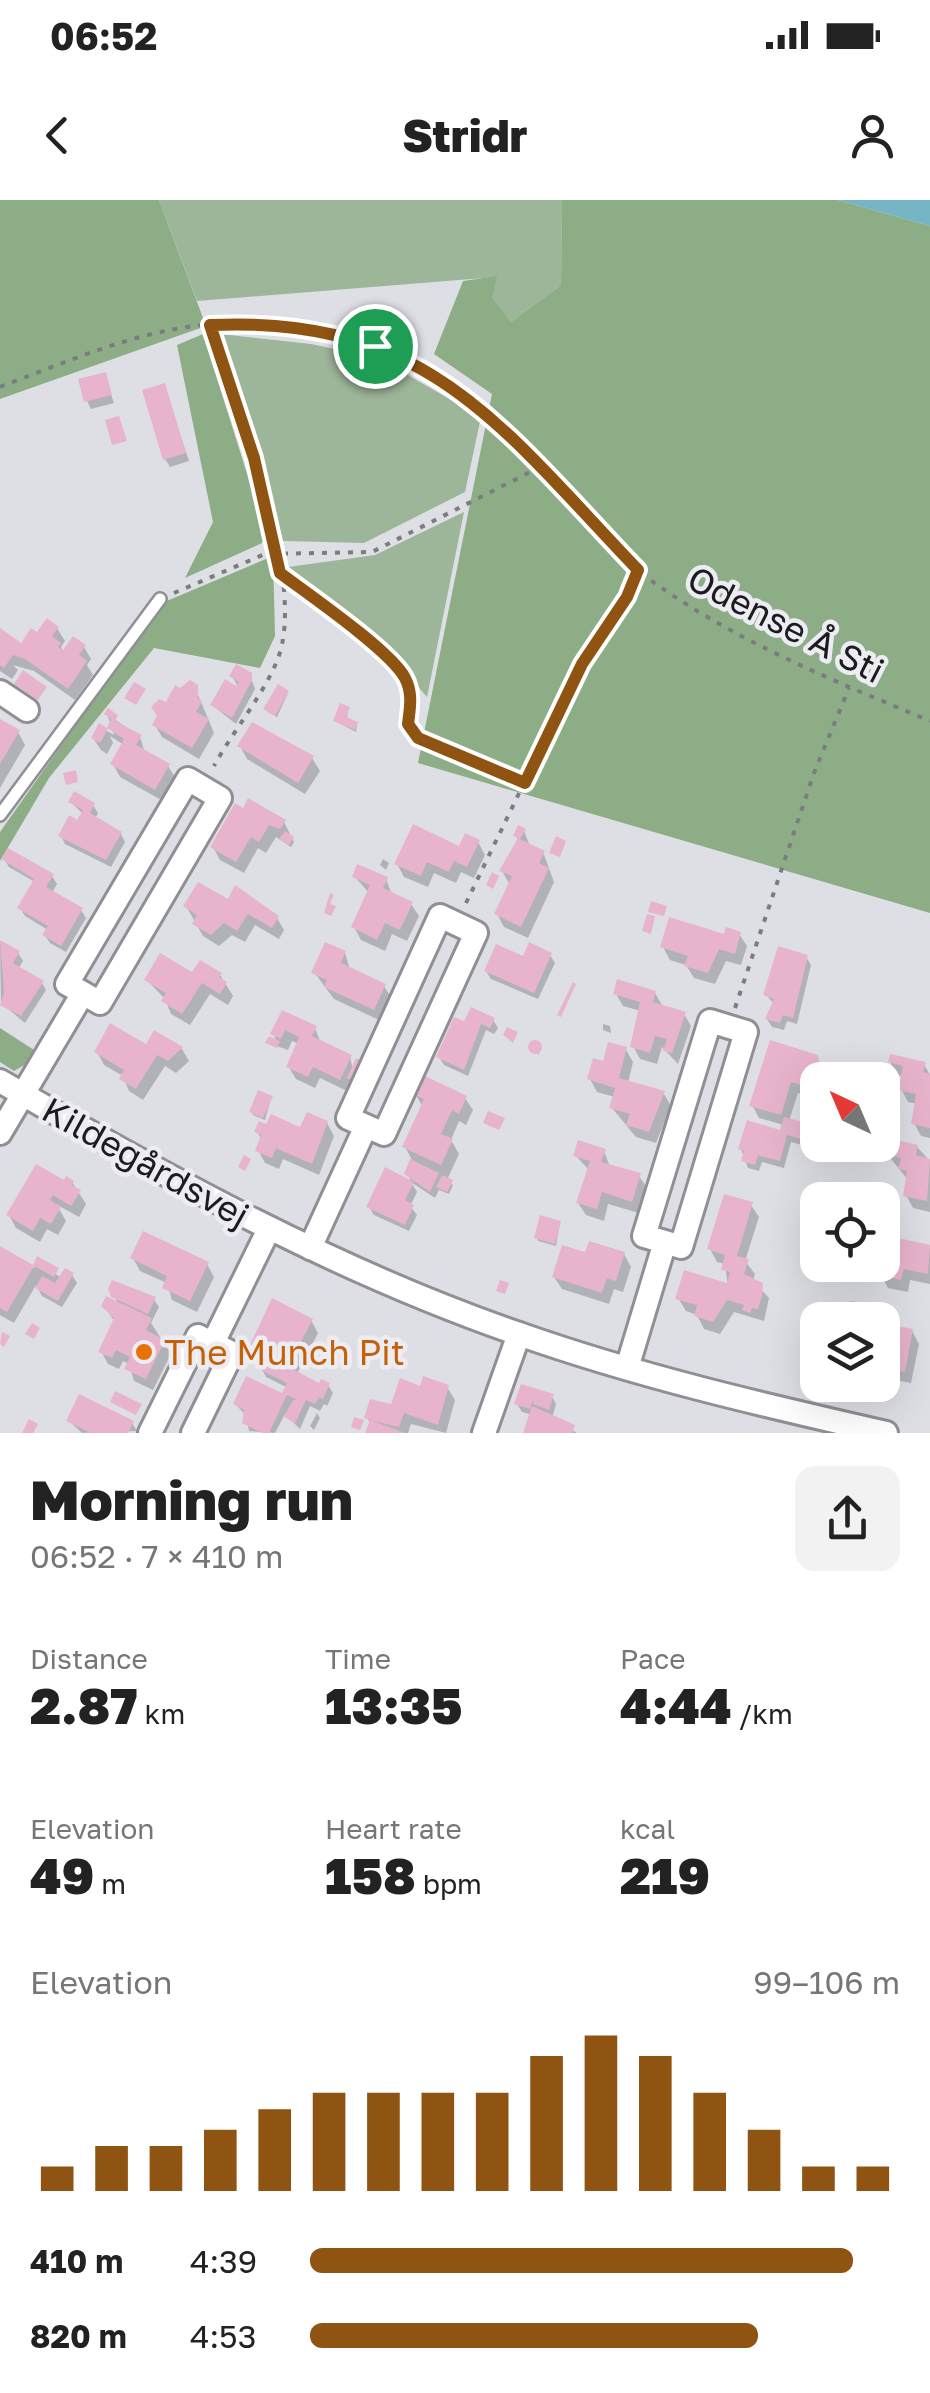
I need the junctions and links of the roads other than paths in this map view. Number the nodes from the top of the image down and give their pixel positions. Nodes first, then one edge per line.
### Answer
1 (160, 599) road end
2 (0, 692) edge
3 (27, 710) dead end
4 (0, 815) edge
5 (84, 993) junction
6 (0, 1081) edge
7 (24, 1095) junction
8 (366, 1126) junction
9 (0, 1133) edge
10 (269, 1230) junction
11 (665, 1242) junction
12 (310, 1248) junction
13 (519, 1334) junction
14 (213, 1344) junction
15 (627, 1368) junction
16 (790, 1422) edge
17 (150, 1433) edge
18 (193, 1433) edge
19 (484, 1433) edge
20 (886, 1433) edge

1 - 4 lane
2 - 3 street
5 - 5 street
5 - 7 street, Kildegårdsvej
6 - 7 street, Kildegårdsvej
7 - 9 street, Kildegårdsvej
7 - 10 street, Kildegårdsvej
8 - 8 street
8 - 12 street
10 - 12 street, Kildegårdsvej
10 - 14 street, Kildegårdsvej
11 - 11 street
11 - 15 street
12 - 13 street, Kildegårdsvej
13 - 15 street, Kildegårdsvej
13 - 19 street
14 - 17 street, Kildegårdsvej
14 - 18 street
15 - 16 street, Kildegårdsvej
16 - 20 street, Kildegårdsvej

